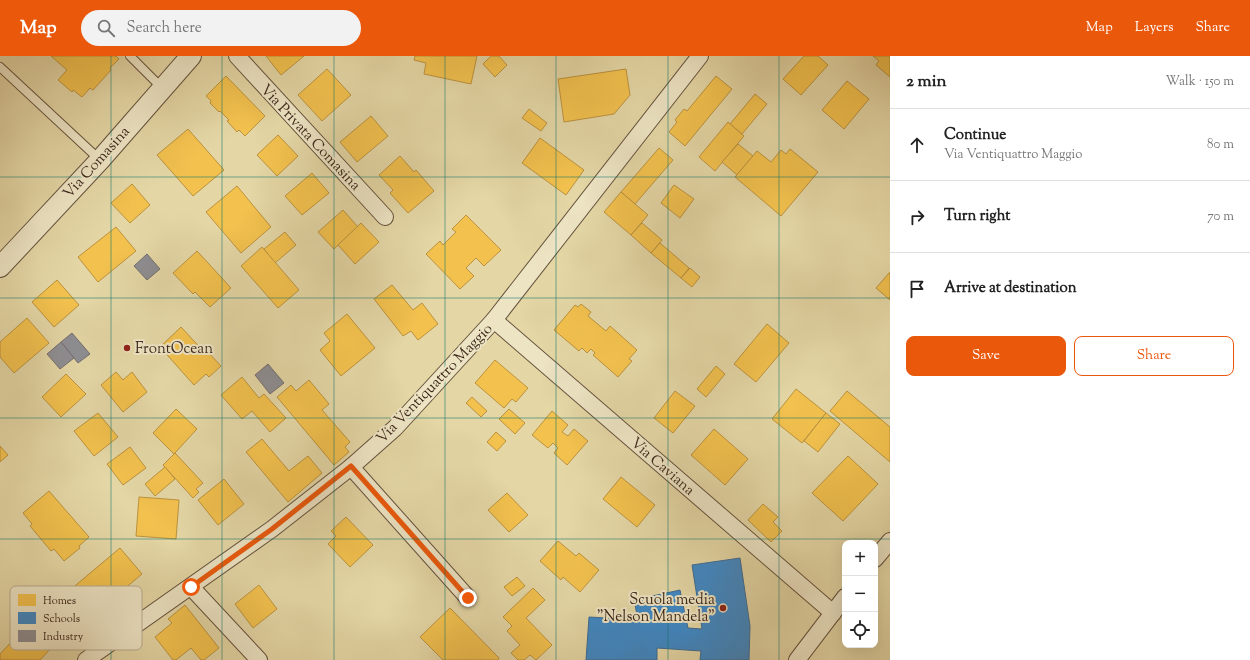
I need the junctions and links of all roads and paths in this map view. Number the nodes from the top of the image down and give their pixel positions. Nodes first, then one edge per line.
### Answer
1 (130, 56) edge
2 (191, 56) edge
3 (237, 56) edge
4 (700, 56) edge
5 (0, 67) edge
6 (162, 88) junction
7 (100, 160) junction
8 (385, 217) dead end
9 (0, 267) edge
10 (494, 320) junction
11 (351, 466) junction
12 (191, 587) junction
13 (468, 598) dead end
14 (842, 601) edge
15 (833, 613) junction
16 (142, 621) edge
17 (100, 650) edge
18 (86, 660) edge
19 (259, 660) edge
20 (797, 660) edge

1 - 6 lane
2 - 6 street, Via Comasina
3 - 8 street, Via Privata Comasina
4 - 10 street, Via Ventiquattro Maggio
5 - 7 lane
6 - 7 street, Via Comasina
7 - 9 street, Via Comasina
10 - 11 street, Via Ventiquattro Maggio
10 - 15 street, Via Caviana
11 - 12 street, Via Ventiquattro Maggio
11 - 13 street
12 - 16 street, Via Ventiquattro Maggio
12 - 19 street
14 - 15 street
15 - 20 street
17 - 18 street, Via Ventiquattro Maggio

